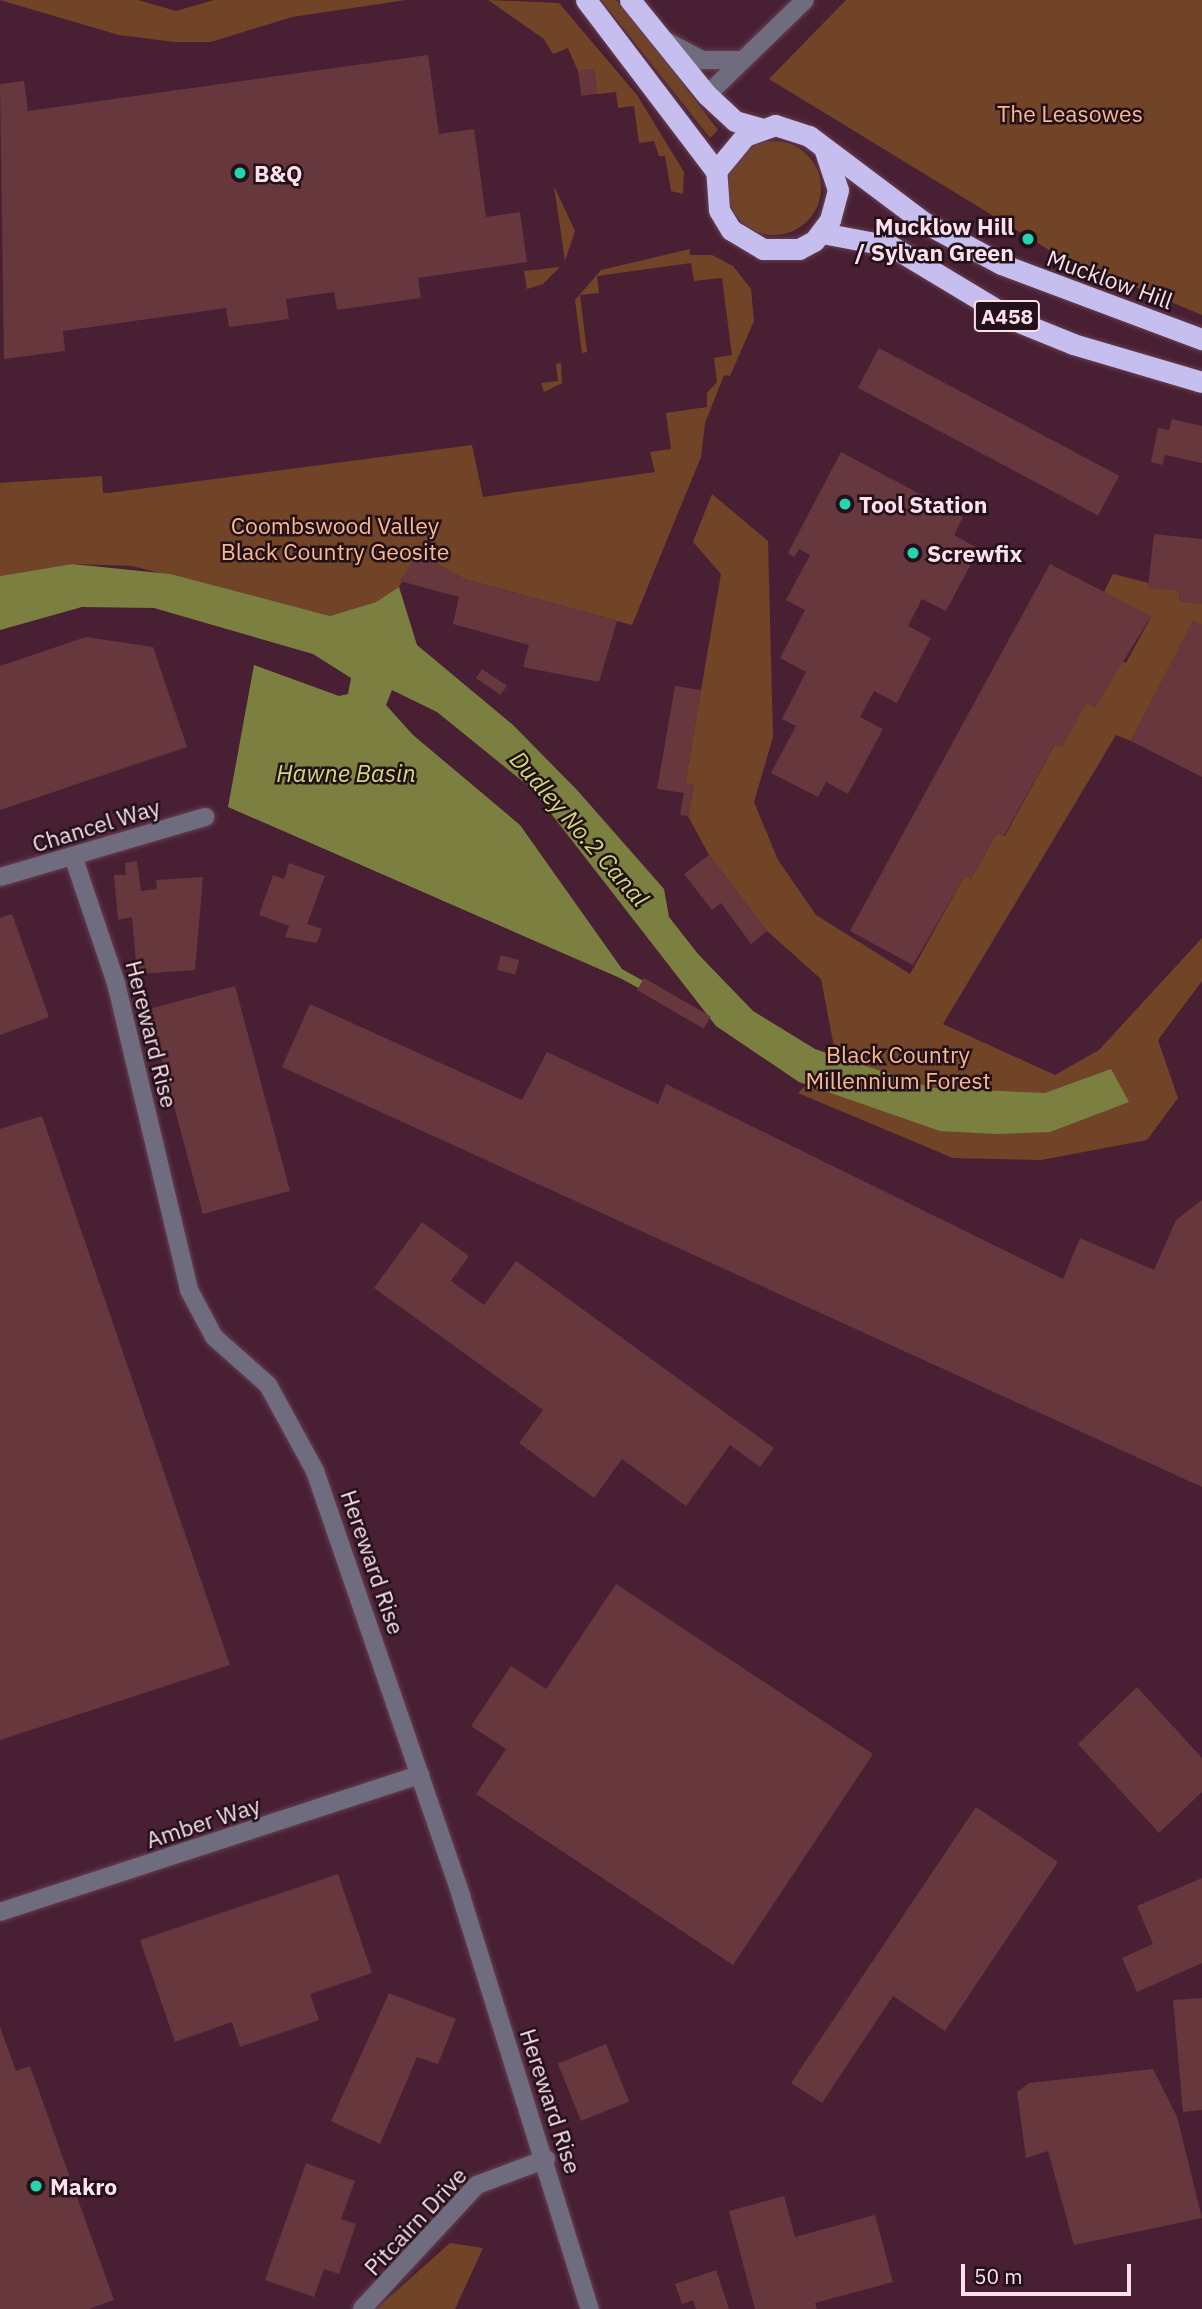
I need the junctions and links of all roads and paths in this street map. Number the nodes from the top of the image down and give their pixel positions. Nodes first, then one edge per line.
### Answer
1 (586, 0) edge
2 (630, 0) edge
3 (805, 0) edge
4 (661, 38) junction
5 (738, 60) junction
6 (707, 95) junction
7 (759, 128) junction
8 (825, 151) junction
9 (716, 171) junction
10 (822, 233) junction
11 (1202, 340) edge
12 (1202, 382) edge
13 (205, 817) dead end
14 (74, 859) junction
15 (0, 877) edge
16 (420, 1775) junction
17 (0, 1912) edge
18 (546, 2159) junction
19 (362, 2309) edge
20 (590, 2309) edge

1 - 9 highway
2 - 4 highway, Mucklow Hill / A458
3 - 5 street
4 - 5 street
4 - 6 highway, Mucklow Hill / A458
5 - 6 street
6 - 7 highway, Mucklow Hill / A458
7 - 8 highway, Mucklow Hill / A458
7 - 9 highway
8 - 10 highway
8 - 11 highway, Mucklow Hill / A458
9 - 10 highway
10 - 12 highway, A458
13 - 14 street, Chancel Way
14 - 15 street, Chancel Way
14 - 16 street, Hereward Rise
16 - 17 street, Amber Way
16 - 18 street, Hereward Rise
18 - 19 street, Pitcairn Drive
18 - 20 street, Hereward Rise

